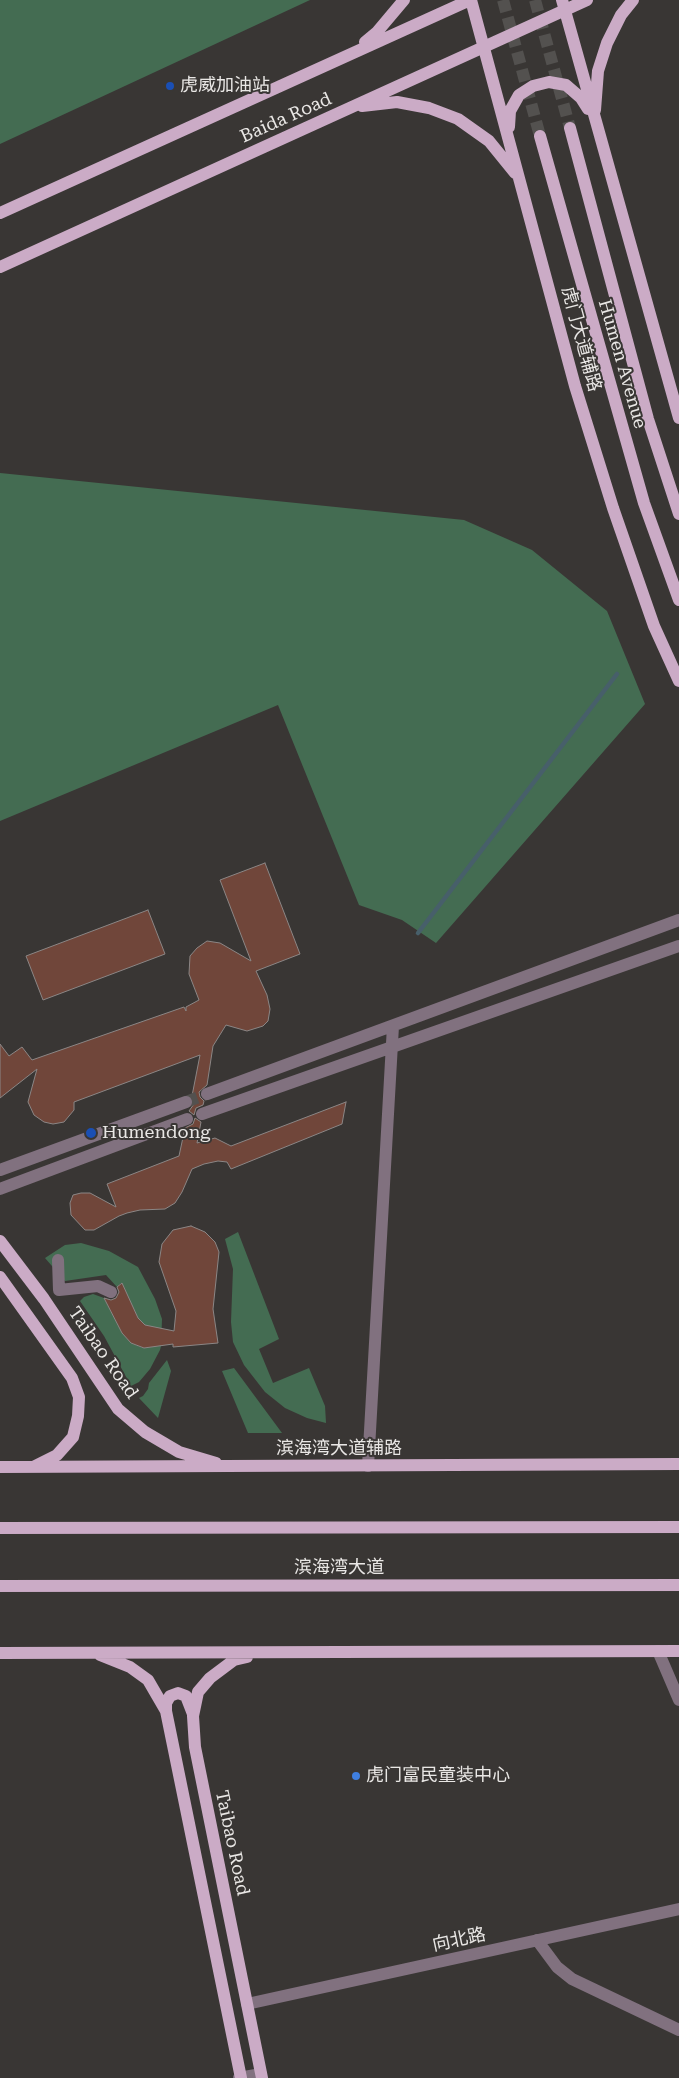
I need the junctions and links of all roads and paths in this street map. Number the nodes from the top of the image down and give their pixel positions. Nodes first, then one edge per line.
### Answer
1 (404, 0) edge
2 (470, 0) edge
3 (587, 0) edge
4 (633, 0) edge
5 (563, 5) edge
6 (484, 47) junction
7 (346, 56) junction
8 (350, 108) junction
9 (595, 120) junction
10 (570, 128) tunnel mouth
11 (540, 136) tunnel mouth
12 (508, 138) junction
13 (518, 176) junction
14 (0, 213) edge
15 (0, 267) edge
16 (676, 403) edge
17 (679, 418) edge
18 (679, 514) edge
19 (679, 600) edge
20 (679, 681) edge
21 (679, 920) edge
22 (679, 946) edge
23 (393, 1026) junction
24 (392, 1047) junction
25 (207, 1094) tunnel mouth
26 (186, 1102) tunnel mouth
27 (202, 1114) dead end
28 (187, 1119) dead end
29 (0, 1170) edge
30 (0, 1189) edge
31 (0, 1241) edge
32 (58, 1260) dead end
33 (0, 1277) edge
34 (111, 1292) dead end
35 (679, 1464) edge
36 (368, 1466) junction
37 (0, 1467) edge
38 (228, 1467) junction
39 (33, 1468) junction
40 (679, 1527) edge
41 (0, 1528) edge
42 (679, 1584) edge
43 (0, 1586) edge
44 (658, 1651) junction
45 (679, 1651) edge
46 (265, 1652) junction
47 (93, 1653) junction
48 (0, 1654) edge
49 (679, 1700) edge
50 (166, 1711) junction
51 (193, 1716) junction
52 (679, 1909) edge
53 (537, 1940) junction
54 (247, 2004) junction
55 (679, 2030) edge
56 (262, 2076) edge
57 (240, 2078) edge

1 - 7 main road
2 - 6 main road, 虎门大道辅路
2 - 7 main road, Baida Road
3 - 5 main road, Baida Road
4 - 9 main road
5 - 6 main road, Baida Road
5 - 9 main road
6 - 8 main road, Baida Road
6 - 12 main road, 虎门大道辅路
7 - 14 main road, Baida Road
8 - 13 main road
8 - 15 main road, Baida Road
9 - 12 main road
9 - 16 main road
10 - 18 main road, Humen Avenue
11 - 19 main road, Humen Avenue
12 - 13 main road, 虎门大道辅路
13 - 20 main road, 虎门大道辅路
16 - 17 main road
21 - 23 street
22 - 24 street
23 - 24 street
23 - 25 street
24 - 27 street
24 - 36 street
26 - 29 street
28 - 30 street
31 - 38 main road, Taibao Road
32 - 34 street
33 - 39 main road
35 - 36 main road, 滨海湾大道辅路
36 - 38 main road, 滨海湾大道辅路
37 - 39 main road, 滨海湾大道辅路
38 - 39 main road, 滨海湾大道辅路
40 - 41 main road
42 - 43 main road, 滨海湾大道
44 - 45 main road
44 - 46 main road
44 - 49 street
46 - 47 main road
46 - 51 main road, Taibao Road
47 - 48 main road
47 - 50 main road, Taibao Road
50 - 51 main road
50 - 57 main road, Taibao Road
51 - 54 main road, Taibao Road
52 - 53 street, 向北路
53 - 54 street, 向北路
53 - 55 street
54 - 56 main road, Taibao Road
56 - 57 street

